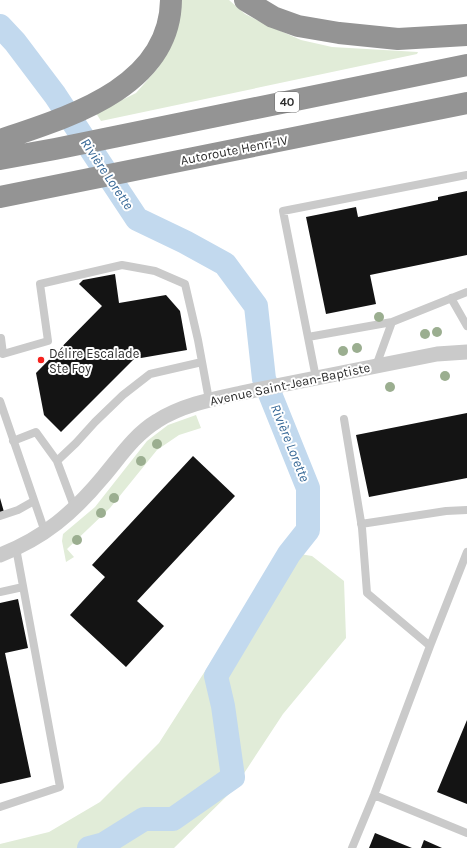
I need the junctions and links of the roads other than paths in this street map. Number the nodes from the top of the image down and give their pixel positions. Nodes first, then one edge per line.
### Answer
1 (171, 0) edge
2 (245, 0) edge
3 (268, 0) edge
4 (339, 33) junction
5 (467, 35) edge
6 (467, 65) edge
7 (467, 103) edge
8 (0, 140) edge
9 (0, 158) edge
10 (467, 175) edge
11 (0, 197) edge
12 (467, 292) edge
13 (451, 298) junction
14 (392, 322) junction
15 (467, 326) edge
16 (0, 335) edge
17 (308, 337) junction
18 (467, 352) edge
19 (2, 355) edge
20 (202, 362) junction
21 (376, 366) junction
22 (316, 378) junction
23 (209, 400) junction
24 (0, 401) edge
25 (344, 419) dead end
26 (13, 442) junction
27 (57, 461) junction
28 (34, 501) junction
29 (75, 509) junction
30 (467, 510) edge
31 (0, 516) edge
32 (361, 524) junction
33 (45, 532) junction
34 (16, 548) junction
35 (467, 552) edge
36 (0, 555) edge
37 (23, 586) junction
38 (0, 592) edge
39 (430, 646) junction
40 (374, 795) junction
41 (0, 807) edge
42 (467, 833) edge
43 (352, 848) edge

1 - 8 highway
2 - 4 highway
3 - 4 highway
4 - 5 highway
6 - 9 highway, 40
7 - 11 highway, Autoroute Henri-IV
10 - 17 lane
12 - 13 lane
13 - 14 lane
13 - 15 lane
14 - 17 lane
14 - 21 lane
16 - 19 lane
17 - 22 lane
18 - 21 street, Avenue Saint-Jean-Baptiste
19 - 20 lane
20 - 23 lane
20 - 27 lane
21 - 22 street, Avenue Saint-Jean-Baptiste
22 - 23 street, Avenue Saint-Jean-Baptiste
23 - 29 street, Avenue Saint-Jean-Baptiste
24 - 26 lane
25 - 32 lane
26 - 27 lane
26 - 28 lane
27 - 29 lane
28 - 31 lane
28 - 33 lane
29 - 33 street, Avenue Saint-Jean-Baptiste
30 - 32 lane
32 - 39 lane
33 - 34 street, Avenue Saint-Jean-Baptiste
34 - 36 street, Avenue Saint-Jean-Baptiste
34 - 37 lane
35 - 39 lane
37 - 38 lane
37 - 41 lane
39 - 40 lane
40 - 42 lane
40 - 43 lane

